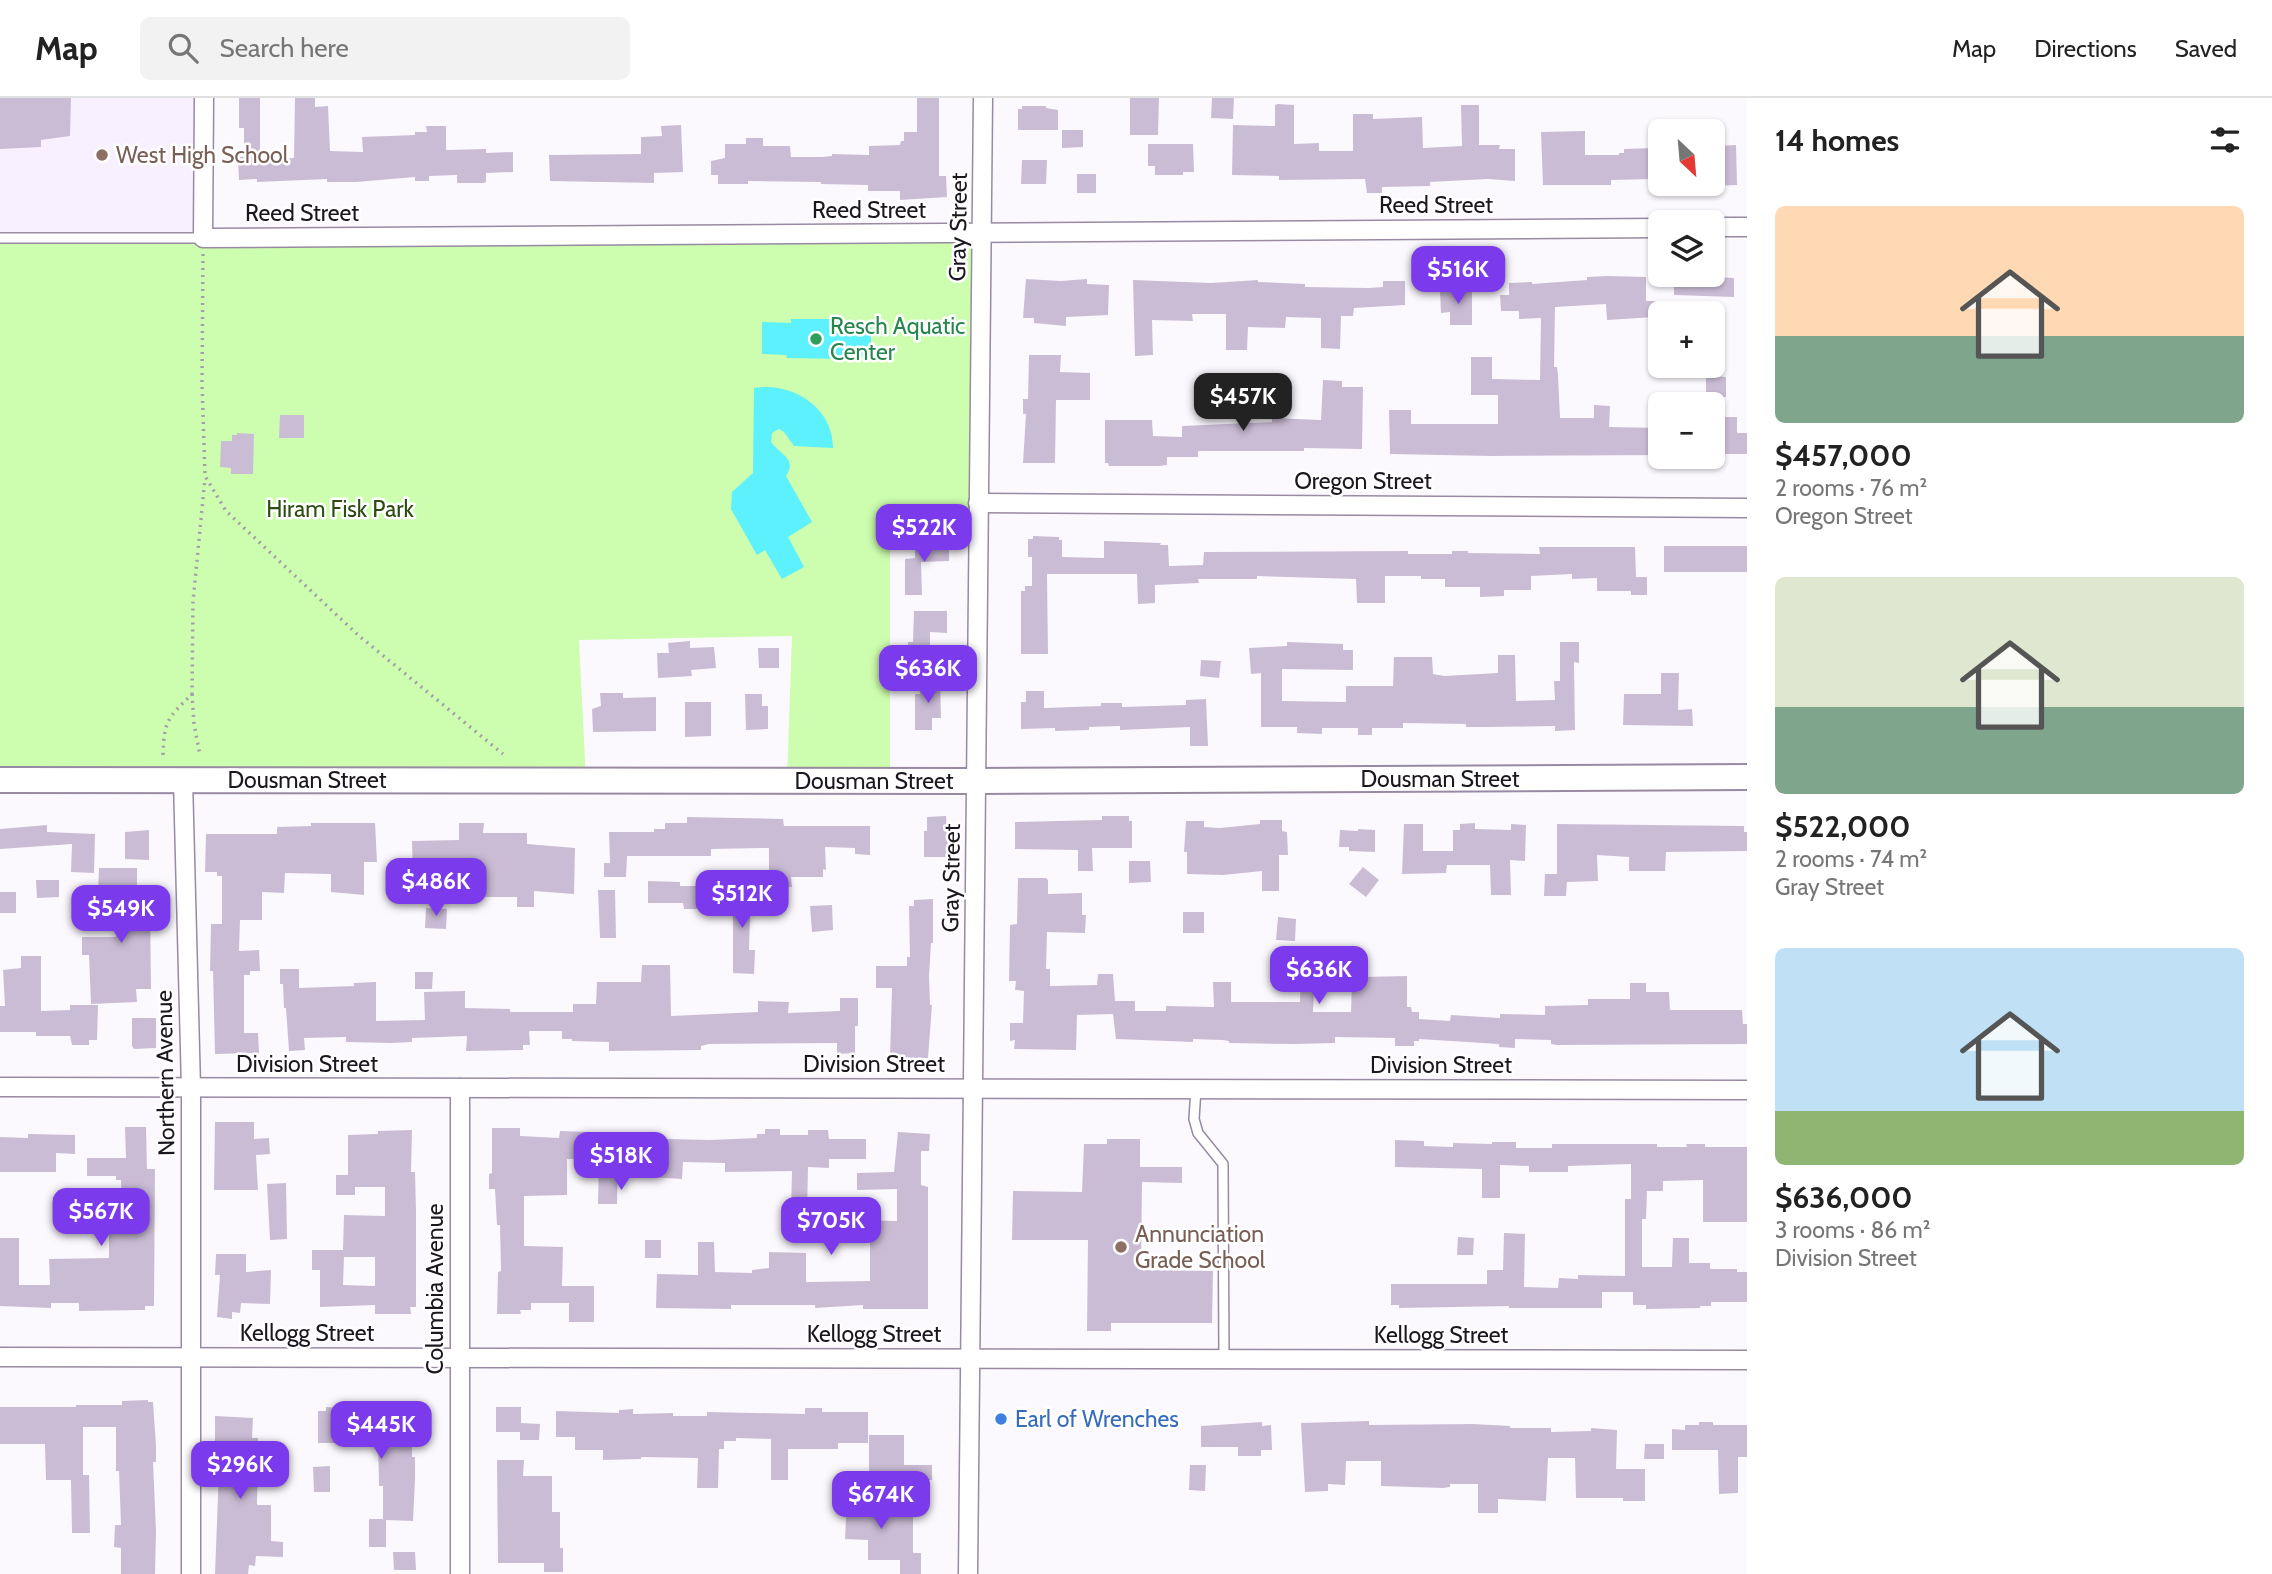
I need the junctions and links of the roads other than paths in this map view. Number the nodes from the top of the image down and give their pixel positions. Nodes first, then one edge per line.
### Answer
1 (204, 98) edge
2 (983, 98) edge
3 (1725, 227) edge
4 (1747, 227) edge
5 (1648, 228) edge
6 (982, 233) junction
7 (203, 238) junction
8 (0, 239) edge
9 (978, 503) junction
10 (1747, 508) edge
11 (1747, 777) edge
12 (0, 780) edge
13 (183, 780) junction
14 (976, 781) junction
15 (0, 1087) edge
16 (191, 1088) junction
17 (460, 1088) junction
18 (973, 1089) junction
19 (1196, 1089) junction
20 (1747, 1090) edge
21 (0, 1357) edge
22 (191, 1357) junction
23 (460, 1358) junction
24 (970, 1359) junction
25 (1224, 1359) junction
26 (1747, 1360) edge
27 (191, 1574) edge
28 (460, 1574) edge
29 (968, 1574) edge

1 - 7 street
2 - 6 street, Gray Street
3 - 4 street
5 - 6 street, Reed Street
6 - 7 street, Reed Street
6 - 9 street, Gray Street
7 - 8 lane
9 - 10 street, Oregon Street
9 - 14 street, Gray Street
11 - 14 street, Dousman Street
12 - 13 street, Dousman Street
13 - 14 street, Dousman Street
13 - 16 street, Northern Avenue
14 - 18 street, Gray Street
15 - 16 street, Division Street
16 - 17 street, Division Street
16 - 22 street, Northern Avenue
17 - 18 street, Division Street
17 - 23 street, Columbia Avenue
18 - 19 street, Division Street
18 - 24 street, Gray Street
19 - 20 street, Division Street
19 - 25 lane
21 - 22 street, Kellogg Street
22 - 23 street, Kellogg Street
22 - 27 street, Northern Avenue
23 - 24 street, Kellogg Street
23 - 28 street, Columbia Avenue
24 - 25 street, Kellogg Street
24 - 29 street, Gray Street
25 - 26 street, Kellogg Street

